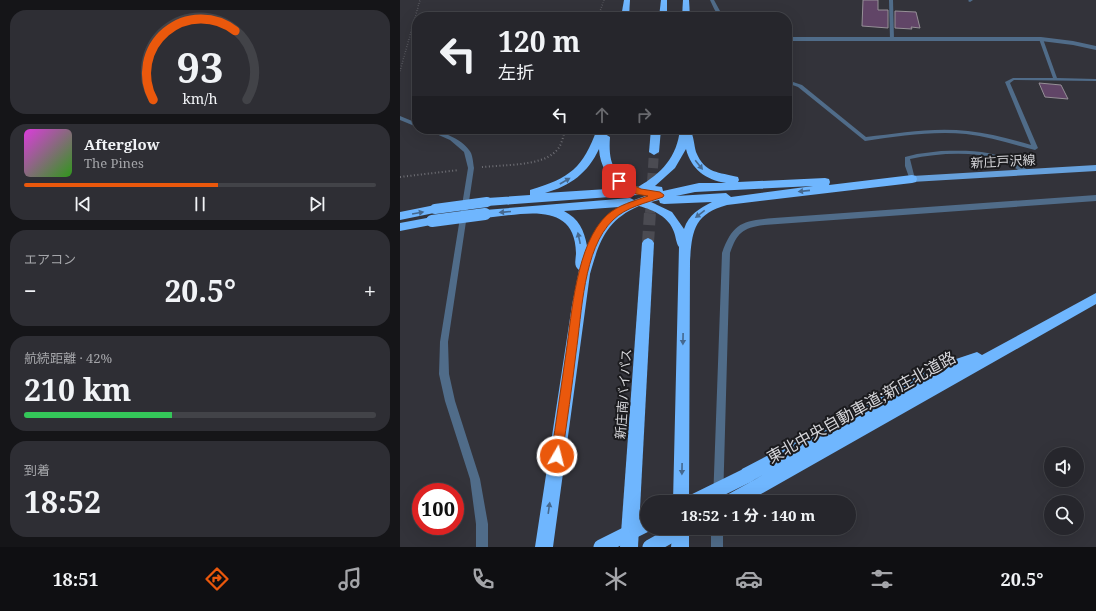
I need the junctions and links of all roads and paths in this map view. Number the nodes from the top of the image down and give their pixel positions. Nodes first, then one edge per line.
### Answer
1 (420, 0) edge
2 (604, 0) edge
3 (627, 0) edge
4 (664, 0) edge
5 (686, 0) edge
6 (712, 0) edge
7 (891, 0) edge
8 (417, 12) edge
9 (600, 12) edge
10 (625, 12) edge
11 (663, 12) edge
12 (686, 12) edge
13 (718, 12) edge
14 (412, 28) edge
15 (792, 39) edge
16 (1041, 39) junction
17 (892, 40) junction
18 (1096, 48) edge
19 (400, 71) edge
20 (1055, 78) junction
21 (1096, 80) edge
22 (792, 83) edge
23 (400, 118) edge
24 (412, 123) edge
25 (440, 134) edge
26 (564, 134) edge
27 (600, 134) edge
28 (605, 134) edge
29 (656, 134) edge
30 (685, 134) edge
31 (687, 134) edge
32 (654, 152) tunnel mouth
33 (471, 168) junction
34 (1096, 168) edge
35 (1027, 172) junction
36 (400, 177) edge
37 (912, 179) junction
38 (699, 188) junction
39 (776, 188) junction
40 (660, 195) junction
41 (638, 197) junction
42 (1096, 198) edge
43 (699, 199) junction
44 (587, 200) junction
45 (487, 202) junction
46 (532, 210) junction
47 (400, 216) edge
48 (400, 227) edge
49 (648, 243) tunnel mouth
50 (684, 260) junction
51 (1096, 298) edge
52 (578, 305) junction
53 (751, 482) junction
54 (681, 495) edge
55 (713, 495) edge
56 (718, 495) edge
57 (738, 495) edge
58 (640, 528) edge
59 (671, 535) edge
60 (681, 535) edge
61 (717, 535) edge
62 (482, 547) edge
63 (544, 547) edge
64 (601, 547) edge
65 (629, 547) edge
66 (650, 547) edge
67 (680, 547) edge
68 (717, 547) edge

1 - 8 path
2 - 9 path
3 - 10 highway
4 - 11 highway
5 - 12 highway
6 - 13 street
7 - 17 lane
14 - 19 path
15 - 17 street
16 - 17 street
16 - 18 street
16 - 20 lane
20 - 21 lane
20 - 22 lane
23 - 24 street
25 - 33 street
26 - 33 path
45 -> 27 highway
28 - 41 highway
29 - 32 highway
30 - 41 highway
31 -> 39 highway
33 - 36 path
33 - 62 street
34 - 35 main road, 新庄戸沢線
35 - 37 main road, 新庄戸沢線
35 - 37 lane
37 - 39 highway
38 - 39 highway
38 - 40 highway
38 - 41 highway
39 - 43 highway
39 -> 50 highway
40 - 41 highway
40 - 43 highway
41 - 43 highway
41 - 44 highway
41 - 44 highway
41 - 50 highway
41 - 52 highway
42 - 56 street
44 - 45 highway
44 - 46 highway
47 -> 45 highway, bridge
46 -> 48 highway, bridge
52 -> 46 highway
49 - 65 highway, 新庄南バイパス
50 -> 54 highway
51 - 53 highway, 東北中央自動車道;新庄北道路
63 -> 52 highway
53 - 55 highway, bridge
53 - 57 highway, 東北中央自動車道;新庄北道路
58 - 64 highway, bridge
59 - 66 highway, bridge
60 - 67 highway
61 - 68 street

